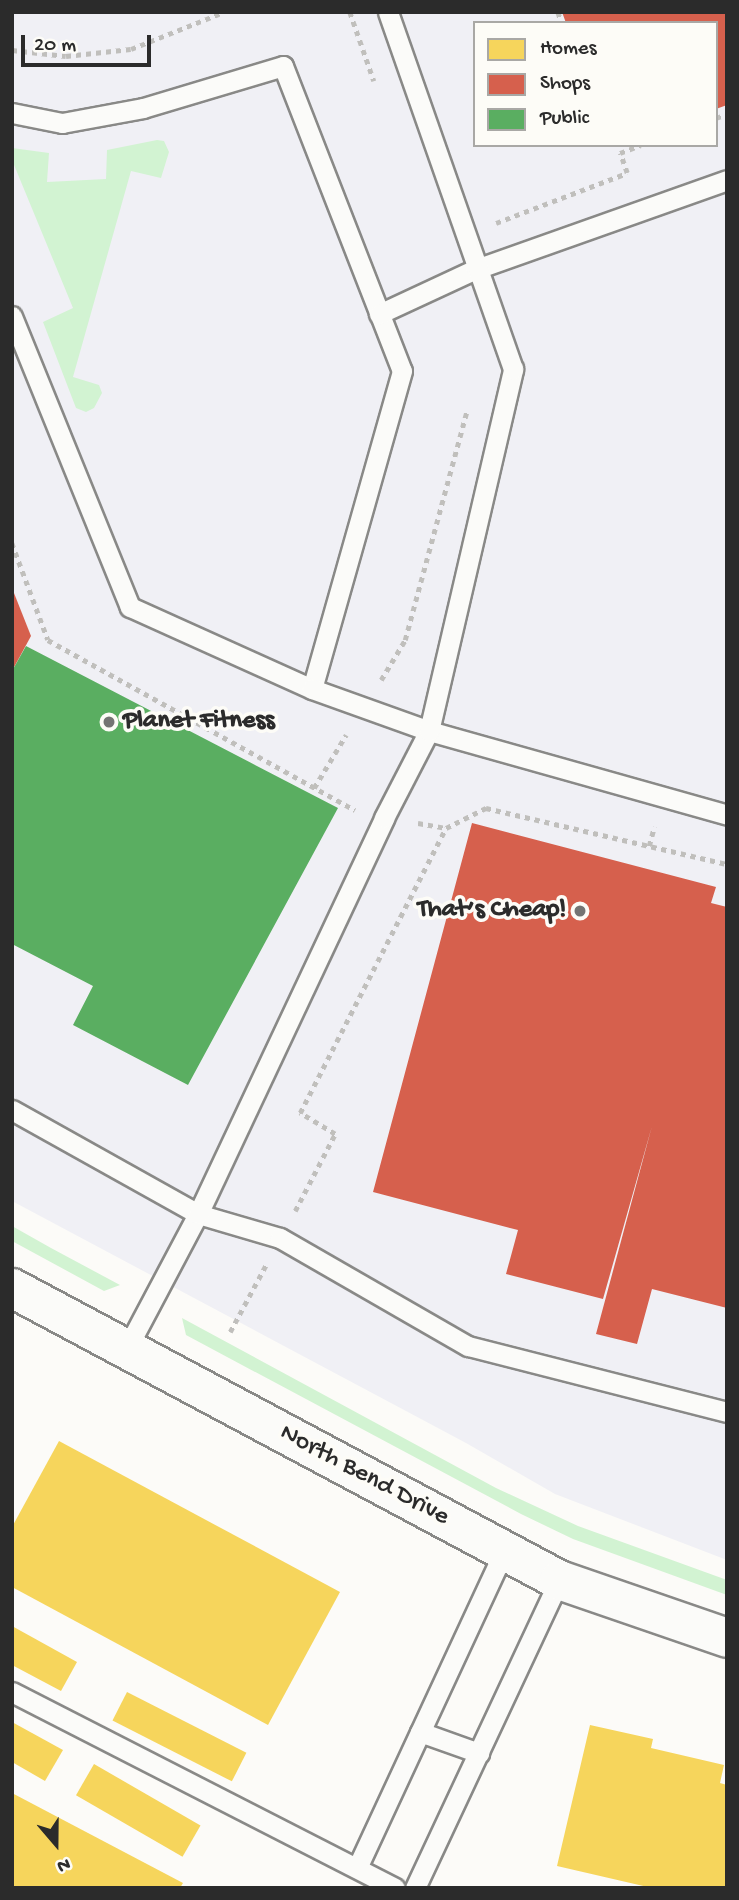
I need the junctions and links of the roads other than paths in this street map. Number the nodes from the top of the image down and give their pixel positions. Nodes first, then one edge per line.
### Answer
1 (388, 12) edge
2 (12, 113) edge
3 (727, 180) edge
4 (476, 269) junction
5 (379, 314) junction
6 (12, 316) edge
7 (312, 689) junction
8 (429, 731) junction
9 (727, 815) edge
10 (12, 1110) edge
11 (198, 1214) junction
12 (12, 1288) edge
13 (126, 1350) junction
14 (727, 1412) edge
15 (504, 1551) junction
16 (559, 1580) junction
17 (727, 1638) edge
18 (12, 1692) edge
19 (420, 1732) junction
20 (479, 1753) junction
21 (357, 1868) junction
22 (395, 1888) edge
23 (415, 1888) edge

1 - 4 lane
2 - 5 lane
3 - 4 lane
4 - 5 lane
4 - 8 lane
5 - 7 lane
6 - 7 lane
7 - 8 lane
8 - 9 lane
8 - 11 lane
10 - 11 lane
11 - 13 lane
11 - 14 lane
12 - 13 street, North Bend Drive
13 - 15 street, North Bend Drive
15 - 16 street, North Bend Drive
15 - 19 lane
16 - 17 street, North Bend Drive
16 - 20 lane
18 - 21 lane
19 - 20 lane
19 - 21 lane
20 - 23 lane
21 - 22 lane

